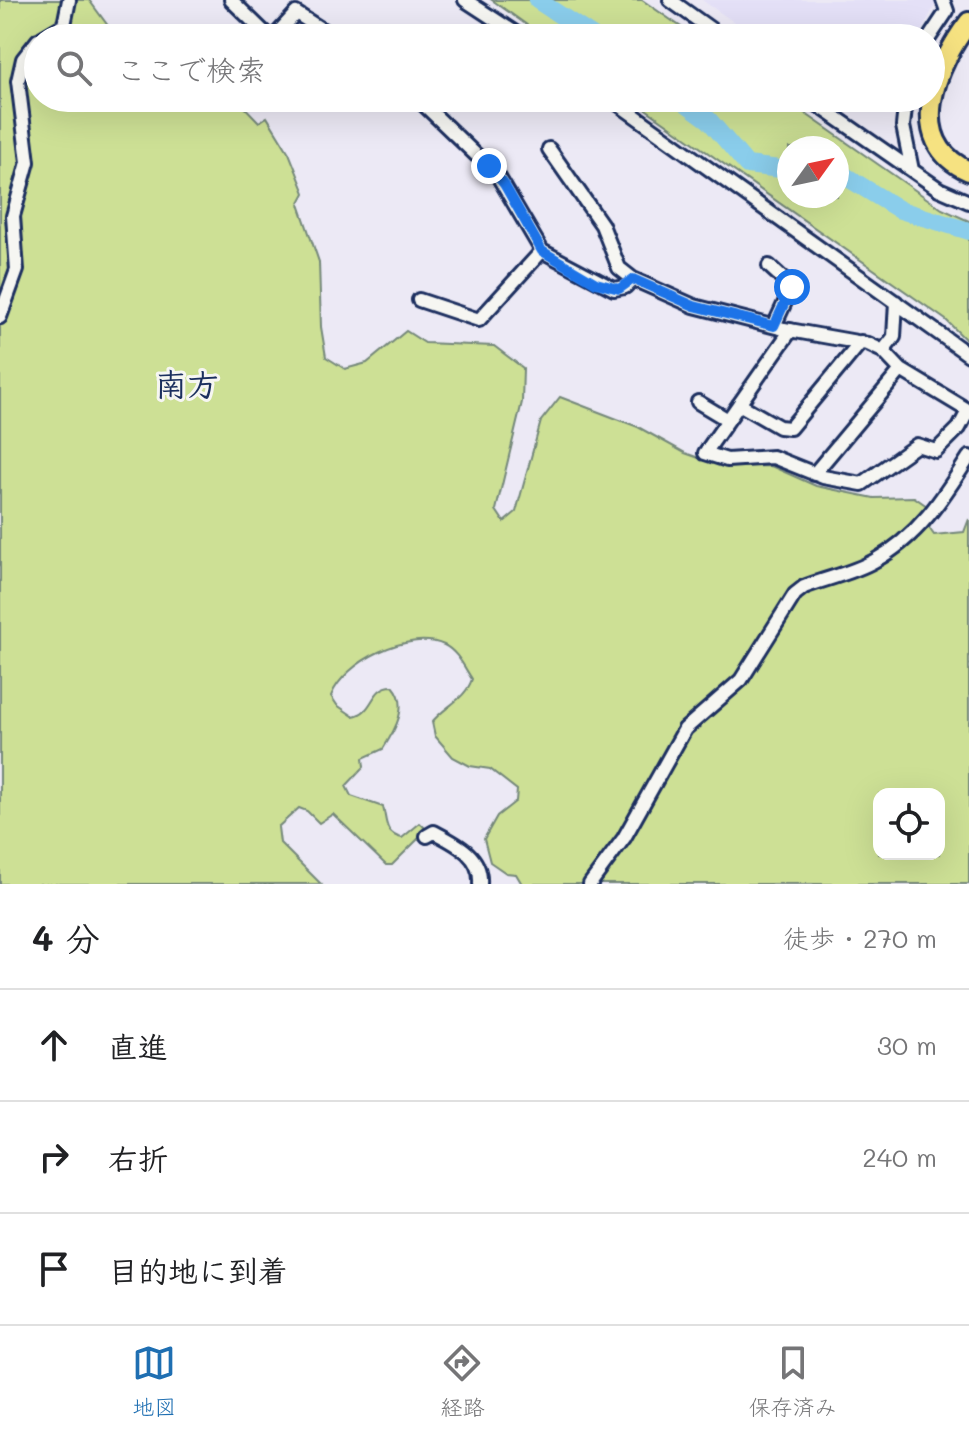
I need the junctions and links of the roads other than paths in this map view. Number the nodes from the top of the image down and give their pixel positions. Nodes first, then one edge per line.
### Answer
1 (69, 0) edge
2 (231, 0) edge
3 (465, 0) edge
4 (670, 0) edge
5 (943, 0) edge
6 (969, 8) edge
7 (969, 22) edge
8 (63, 24) edge
9 (256, 24) edge
10 (286, 24) edge
11 (313, 24) edge
12 (502, 24) edge
13 (703, 24) edge
14 (938, 24) edge
15 (945, 42) edge
16 (945, 55) edge
17 (24, 58) edge
18 (432, 112) edge
19 (630, 112) edge
20 (828, 112) edge
21 (904, 112) edge
22 (922, 112) edge
23 (931, 112) edge
24 (549, 149) dead end
25 (912, 170) junction
26 (969, 171) edge
27 (969, 182) edge
28 (969, 202) edge
29 (542, 251) junction
30 (769, 266) dead end
31 (633, 279) junction
32 (419, 300) dead end
33 (896, 302) junction
34 (0, 317) edge
35 (774, 326) junction
36 (791, 330) junction
37 (861, 342) junction
38 (883, 351) junction
39 (969, 355) edge
40 (901, 370) junction
41 (698, 402) dead end
42 (739, 404) junction
43 (968, 411) edge
44 (728, 420) junction
45 (969, 457) edge
46 (814, 474) junction
47 (427, 836) dead end
48 (480, 884) edge
49 (590, 884) edge

1 - 8 street
2 - 9 street
3 - 12 street
4 - 13 street
5 - 14 street
6 - 15 highway
7 - 16 highway
10 - 11 street
17 - 34 street
18 - 29 street
19 - 33 street
20 - 25 street
21 - 25 street
22 - 27 highway
23 - 26 highway
24 - 31 street
25 - 28 street
29 - 31 street
29 - 32 street
30 - 35 street
31 - 35 street
33 - 38 street
33 - 39 street
35 - 36 street
36 - 37 street
36 - 42 street
37 - 38 street
37 - 42 street
38 - 40 street
40 - 43 street
40 - 46 street
41 - 44 street
42 - 44 street
43 - 46 street
44 - 46 street
45 - 49 street
47 - 48 street

